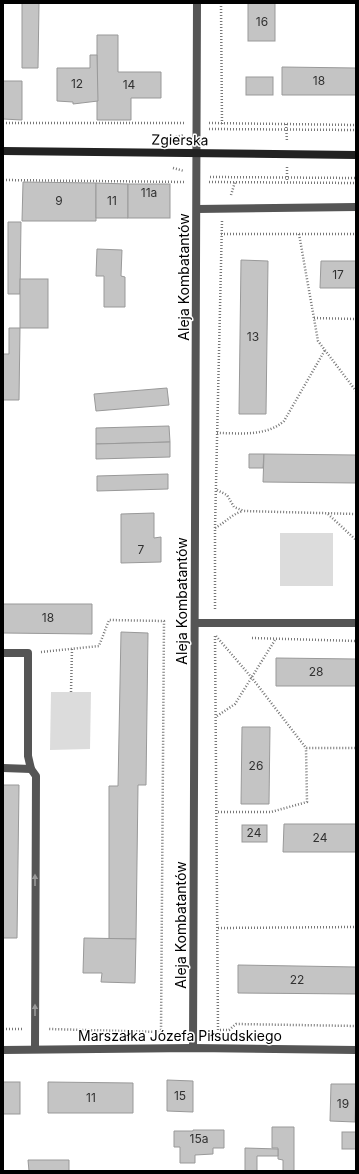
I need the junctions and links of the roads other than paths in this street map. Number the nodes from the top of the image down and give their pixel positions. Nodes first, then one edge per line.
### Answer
1 (197, 3) edge
2 (3, 151) edge
3 (197, 153) junction
4 (356, 155) edge
5 (356, 207) edge
6 (197, 209) junction
7 (356, 622) edge
8 (195, 623) junction
9 (3, 653) edge
10 (3, 768) edge
11 (31, 769) junction
12 (193, 1048) junction
13 (3, 1050) edge
14 (35, 1050) junction
15 (356, 1050) edge

1 - 3 street, Aleja Kombatantów
2 - 3 main road, Zgierska
3 - 4 main road, Zgierska
3 - 6 street, Aleja Kombatantów
5 - 6 street
6 - 8 street, Aleja Kombatantów
7 - 8 street
8 - 12 street, Aleja Kombatantów
9 - 11 street
10 - 11 street
14 -> 11 street
12 - 14 street, Marszałka Józefa Piłsudskiego
12 - 15 street, Marszałka Józefa Piłsudskiego
13 - 14 street, Marszałka Józefa Piłsudskiego

